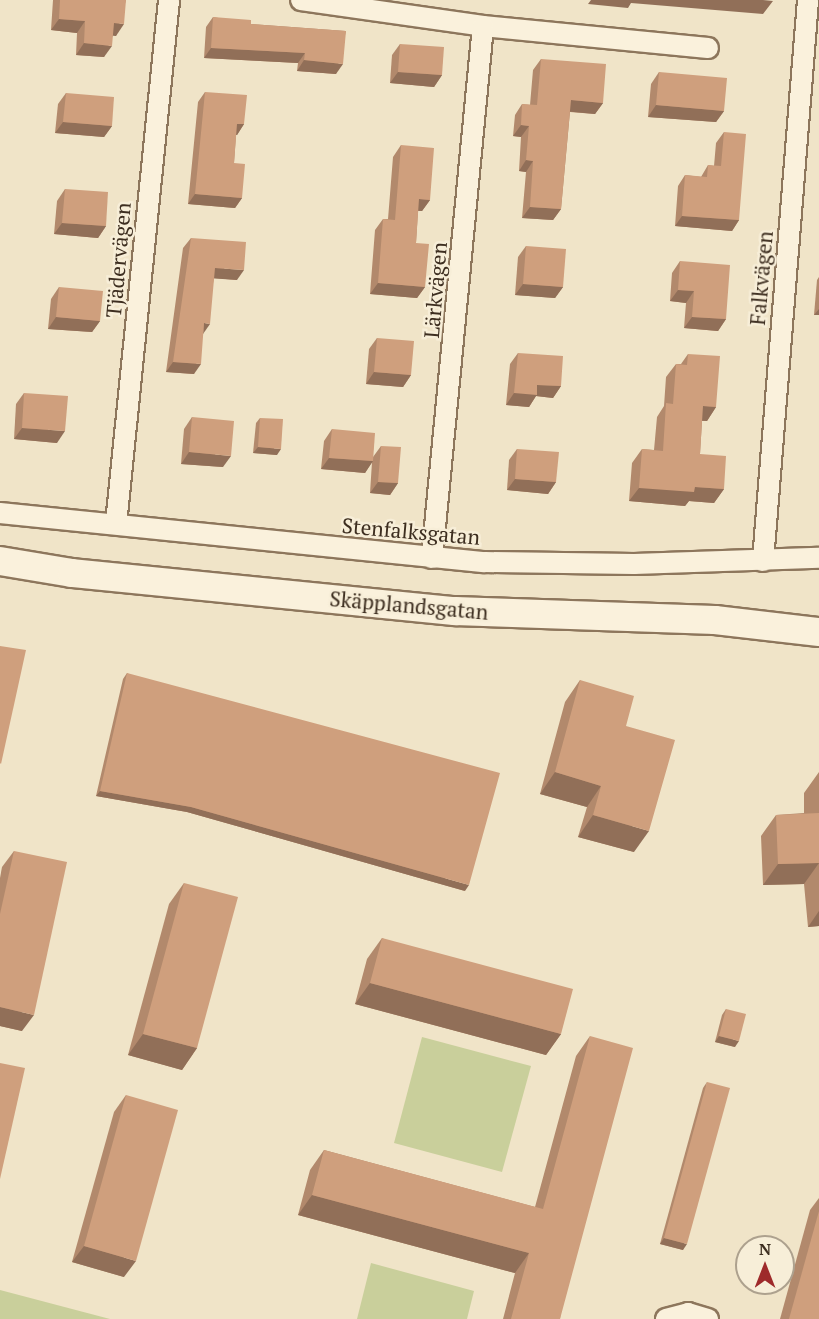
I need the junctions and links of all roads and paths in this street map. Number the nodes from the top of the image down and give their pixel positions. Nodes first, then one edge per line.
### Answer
1 (169, 0) edge
2 (301, 0) edge
3 (808, 0) edge
4 (483, 26) junction
5 (708, 48) dead end
6 (811, 62) edge
7 (0, 513) edge
8 (116, 524) junction
9 (432, 558) junction
10 (819, 558) edge
11 (0, 561) edge
12 (763, 561) junction
13 (819, 632) edge
14 (666, 1319) edge
15 (708, 1319) edge

1 - 8 street, Tjädervägen
2 - 4 street
3 - 6 street, Falkvägen
4 - 5 street
4 - 9 street, Lärkvägen
6 - 12 street, Falkvägen
7 - 8 street, Stenfalksgatan
8 - 9 street, Stenfalksgatan
9 - 12 street, Stenfalksgatan
10 - 12 street, Stenfalksgatan
11 - 13 street, Skäpplandsgatan
14 - 15 street

